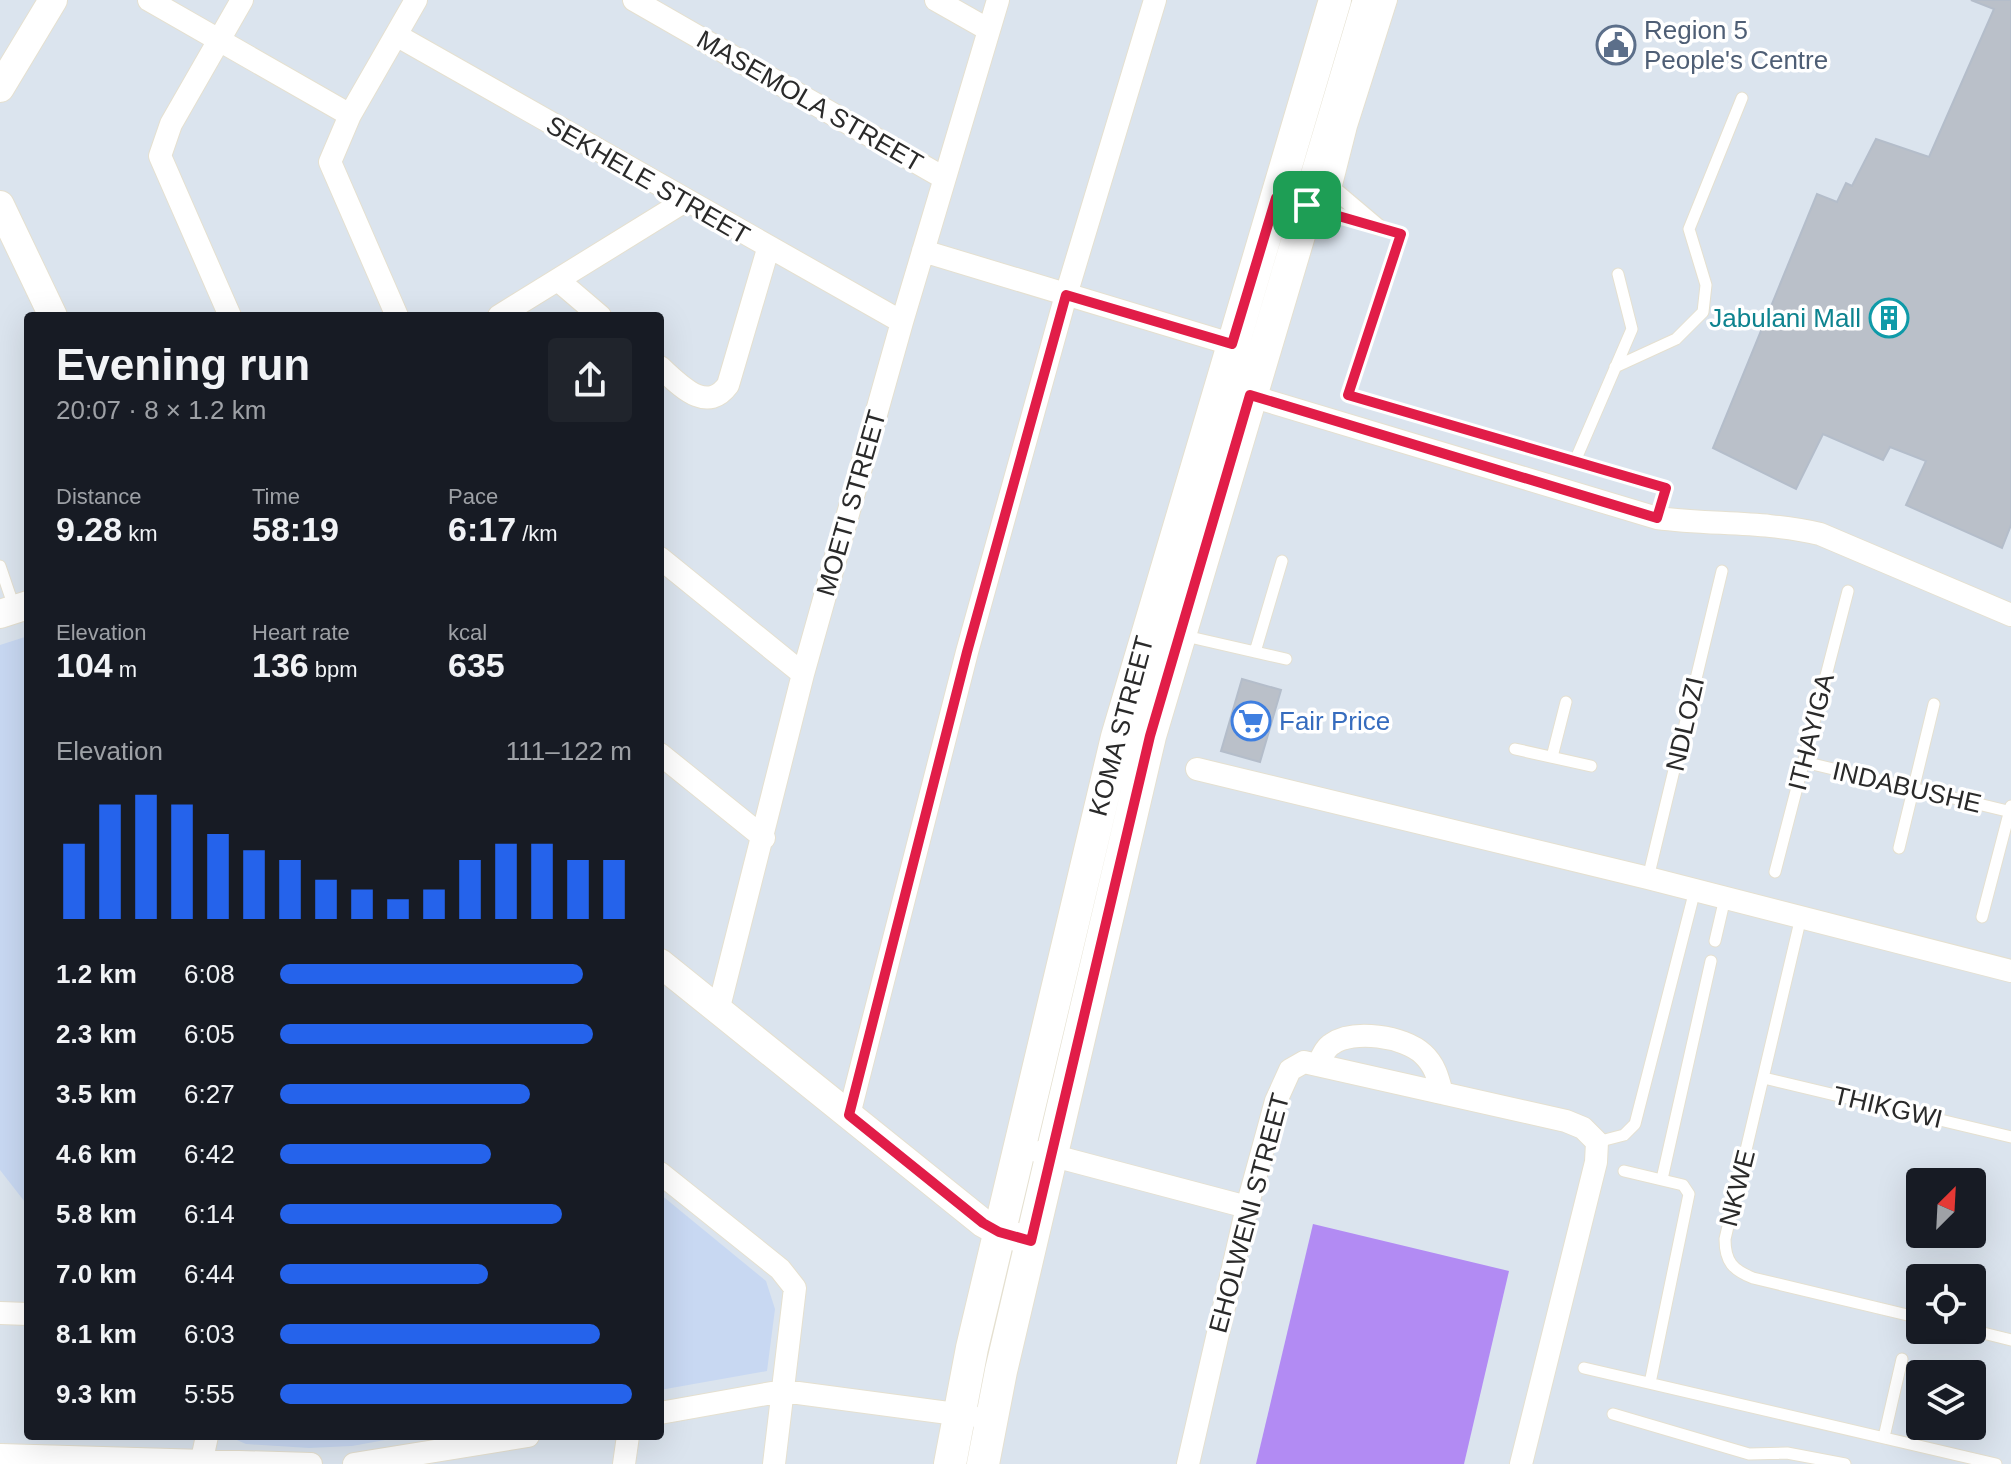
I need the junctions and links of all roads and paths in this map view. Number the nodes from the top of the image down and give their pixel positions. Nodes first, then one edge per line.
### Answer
1 (53, 0) edge
2 (149, 0) edge
3 (242, 0) edge
4 (416, 0) edge
5 (634, 0) edge
6 (936, 0) edge
7 (998, 0) edge
8 (1155, 0) edge
9 (1335, 0) edge
10 (1369, 0) edge
11 (1389, 0) edge
12 (989, 30) junction
13 (396, 35) junction
14 (219, 39) junction
15 (0, 88) edge
16 (1742, 98) dead end
17 (350, 115) junction
18 (944, 178) junction
19 (685, 201) junction
20 (1291, 201) junction
21 (0, 205) edge
22 (1378, 227) junction
23 (768, 249) junction
24 (923, 251) junction
25 (1618, 274) dead end
26 (559, 281) junction
27 (1066, 295) junction
28 (51, 312) edge
29 (228, 312) edge
30 (395, 312) edge
31 (506, 312) edge
32 (595, 312) edge
33 (902, 322) junction
34 (1232, 344) junction
35 (1262, 355) junction
36 (1614, 367) junction
37 (664, 370) edge
38 (1219, 386) junction
39 (1250, 395) junction
40 (1575, 461) junction
41 (1657, 518) junction
42 (664, 561) edge
43 (1282, 561) dead end
44 (0, 566) edge
45 (1722, 571) dead end
46 (1848, 591) dead end
47 (14, 609) edge
48 (2011, 615) edge
49 (1163, 631) junction
50 (1255, 652) junction
51 (1286, 659) dead end
52 (803, 674) junction
53 (1566, 702) dead end
54 (1934, 704) dead end
55 (1515, 749) dead end
56 (664, 757) edge
57 (1552, 757) junction
58 (1804, 762) junction
59 (1591, 766) dead end
60 (1197, 769) dead end
61 (1913, 788) junction
62 (2010, 809) edge
63 (764, 838) junction
64 (1899, 848) dead end
65 (1775, 872) dead end
66 (1648, 878) junction
67 (1695, 890) junction
68 (1725, 898) junction
69 (1801, 917) junction
70 (1982, 917) dead end
71 (1715, 941) dead end
72 (1711, 961) dead end
73 (664, 966) edge
74 (2011, 971) edge
75 (718, 1011) junction
76 (1318, 1064) junction
77 (1764, 1078) junction
78 (1442, 1093) junction
79 (849, 1115) junction
80 (2011, 1137) edge
81 (1597, 1142) junction
82 (1019, 1147) junction
83 (1051, 1155) junction
84 (1624, 1171) dead end
85 (664, 1176) edge
86 (1662, 1179) junction
87 (1247, 1207) junction
88 (999, 1232) junction
89 (1031, 1241) junction
90 (0, 1313) edge
91 (24, 1314) edge
92 (1906, 1315) edge
93 (1986, 1334) edge
94 (2011, 1340) edge
95 (1902, 1359) dead end
96 (1584, 1368) dead end
97 (1650, 1383) junction
98 (783, 1391) junction
99 (664, 1412) edge
100 (958, 1414) junction
101 (1613, 1414) dead end
102 (991, 1418) junction
103 (1884, 1437) junction
104 (206, 1440) edge
105 (516, 1440) edge
106 (627, 1440) edge
107 (0, 1455) edge
108 (469, 1455) edge
109 (1748, 1459) edge
110 (201, 1462) edge
111 (311, 1464) edge
112 (354, 1464) edge
113 (624, 1464) edge
114 (774, 1464) edge
115 (950, 1464) edge
116 (983, 1464) edge
117 (1188, 1464) edge
118 (1521, 1464) edge
119 (1845, 1464) edge
120 (1996, 1464) edge

1 - 15 street
2 - 14 street
3 - 14 street
4 - 13 street
5 - 18 street, MASEMOLA STREET
6 - 12 street
7 - 12 street, MOETI STREET
8 - 27 street
9 - 20 main road, KOMA STREET
10 - 20 main road, KOMA STREET
11 - 22 street
12 - 18 street, MOETI STREET
13 - 17 street
13 - 19 street, SEKHELE STREET
14 - 17 street
14 - 29 street
16 - 36 lane
17 - 30 street
18 - 24 street, MOETI STREET
19 - 23 street, SEKHELE STREET
19 - 26 street
20 - 22 lane
20 - 34 main road, KOMA STREET
20 - 35 main road, KOMA STREET
21 - 28 street
22 - 40 lane
23 - 33 street, SEKHELE STREET
23 - 37 street
24 - 27 street
24 - 33 street, MOETI STREET
25 - 36 lane
26 - 31 street
26 - 32 street
27 - 34 street
27 - 79 street
33 - 52 street, MOETI STREET
34 - 35 street
34 - 38 main road, KOMA STREET
35 - 39 main road, KOMA STREET
36 - 40 lane
38 - 39 street
38 - 49 main road, KOMA STREET
39 - 41 street
39 - 49 main road, KOMA STREET
40 - 41 lane
41 - 48 street
42 - 52 street
43 - 50 lane
44 - 47 lane
45 - 66 lane, NDLOZI
46 - 58 lane, ITHAYIGA
49 - 50 lane
49 - 82 main road, KOMA STREET
49 - 83 main road, KOMA STREET
50 - 51 lane
52 - 63 street, MOETI STREET
53 - 57 lane
54 - 61 lane
55 - 57 lane
56 - 63 street
57 - 59 lane
58 - 61 lane, INDABUSHE
58 - 65 lane, ITHAYIGA
60 - 66 street
61 - 62 lane, INDABUSHE
61 - 64 lane
62 - 70 lane
63 - 75 street, MOETI STREET
66 - 67 street
67 - 68 street
67 - 81 lane
68 - 69 street
68 - 71 lane
69 - 74 street
69 - 77 lane, NKWE
72 - 86 lane
73 - 75 street
75 - 79 street
76 - 78 street
76 - 78 street
76 - 87 street, EHOLWENI STREET
77 - 80 lane, THIKGWI
77 - 92 lane, NKWE
78 - 81 street
79 - 88 street
81 - 118 street
82 - 83 street
82 - 88 main road, KOMA STREET
83 - 87 street
83 - 89 main road, KOMA STREET
84 - 86 lane
85 - 98 street
86 - 97 lane
87 - 117 street, EHOLWENI STREET
88 - 89 street
88 - 100 main road, KOMA STREET
89 - 102 main road, KOMA STREET
90 - 91 street
93 - 94 lane
95 - 103 lane
96 - 97 lane
97 - 103 lane
98 - 99 street
98 - 100 street
98 - 114 street
100 - 102 street
100 - 115 main road, KOMA STREET
101 - 109 lane
102 - 116 main road, KOMA STREET
103 - 120 lane
104 - 110 street
105 - 108 street
106 - 113 street
107 - 110 street
108 - 112 street
109 - 119 lane
110 - 111 street

